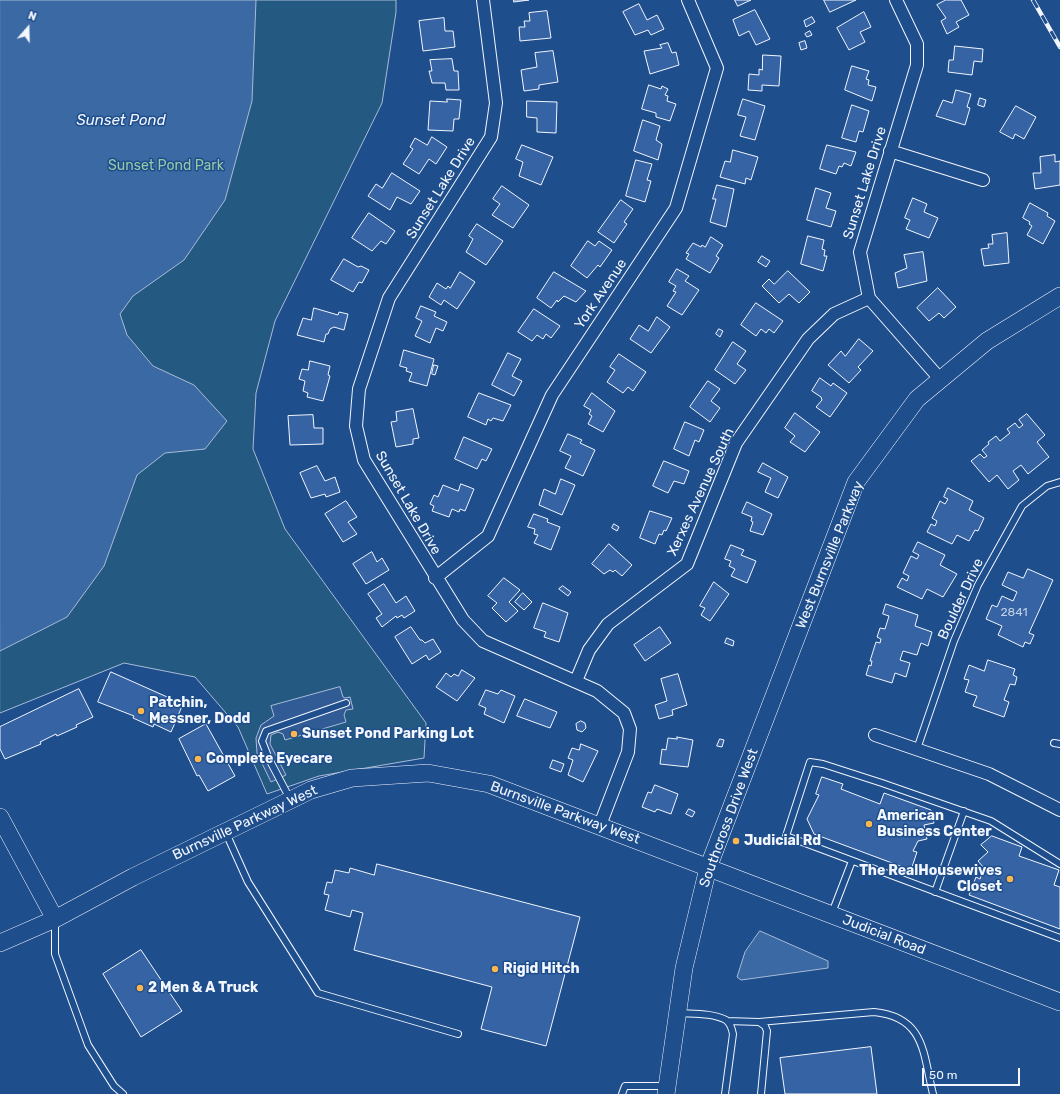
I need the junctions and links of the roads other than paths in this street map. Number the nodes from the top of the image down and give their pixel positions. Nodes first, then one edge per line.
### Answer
1 (483, 0) edge
2 (688, 0) edge
3 (896, 0) edge
4 (890, 151) junction
5 (983, 180) dead end
6 (1060, 296) edge
7 (869, 298) junction
8 (940, 378) junction
9 (1060, 482) edge
10 (435, 578) junction
11 (795, 642) joint
12 (576, 681) junction
13 (346, 703) dead end
14 (875, 735) dead end
15 (917, 749) junction
16 (290, 799) junction
17 (1060, 810) edge
18 (964, 811) junction
19 (0, 817) edge
20 (600, 825) junction
21 (226, 831) junction
22 (852, 861) junction
23 (1060, 864) edge
24 (708, 868) junction
25 (935, 892) junction
26 (831, 915) junction
27 (55, 919) junction
28 (1060, 938) edge
29 (0, 943) edge
30 (1060, 1002) edge
31 (678, 1012) junction
32 (727, 1021) junction
33 (759, 1022) junction
34 (458, 1034) dead end
35 (666, 1090) edge
36 (123, 1094) edge
37 (622, 1094) edge
38 (725, 1094) edge
39 (761, 1094) edge
40 (932, 1094) edge

1 - 10 street, Sunset Lake Drive
2 - 10 street, York Avenue
3 - 4 street, Sunset Lake Drive
4 - 5 street
4 - 7 street, Sunset Lake Drive
6 - 8 street, West Burnsville Parkway
7 - 8 street
7 - 12 street, Xerxes Avenue South
8 - 11 street, West Burnsville Parkway
9 - 15 lane, Boulder Drive
10 - 12 street, Sunset Lake Drive
11 - 24 street, Southcross Drive West
12 - 20 street, Sunset Lake Drive
13 - 16 lane
14 - 15 street
15 - 17 street
16 - 20 street, Burnsville Parkway West
16 - 21 street, Burnsville Parkway West
18 - 22 lane
18 - 23 lane
18 - 25 lane
19 - 27 street
20 - 24 street, Burnsville Parkway West
21 - 27 street, Burnsville Parkway West
21 - 34 lane
22 - 25 lane
22 - 26 lane
24 - 26 street, Judicial Road
24 - 31 street, Southcross Drive West
25 - 28 lane
26 - 30 street, Judicial Road
27 - 29 street, Burnsville Parkway West
27 - 36 lane
31 - 32 lane
31 - 35 street, Southcross Drive West
32 - 33 lane
32 - 38 lane
33 - 39 lane
33 - 40 lane
35 - 37 lane

